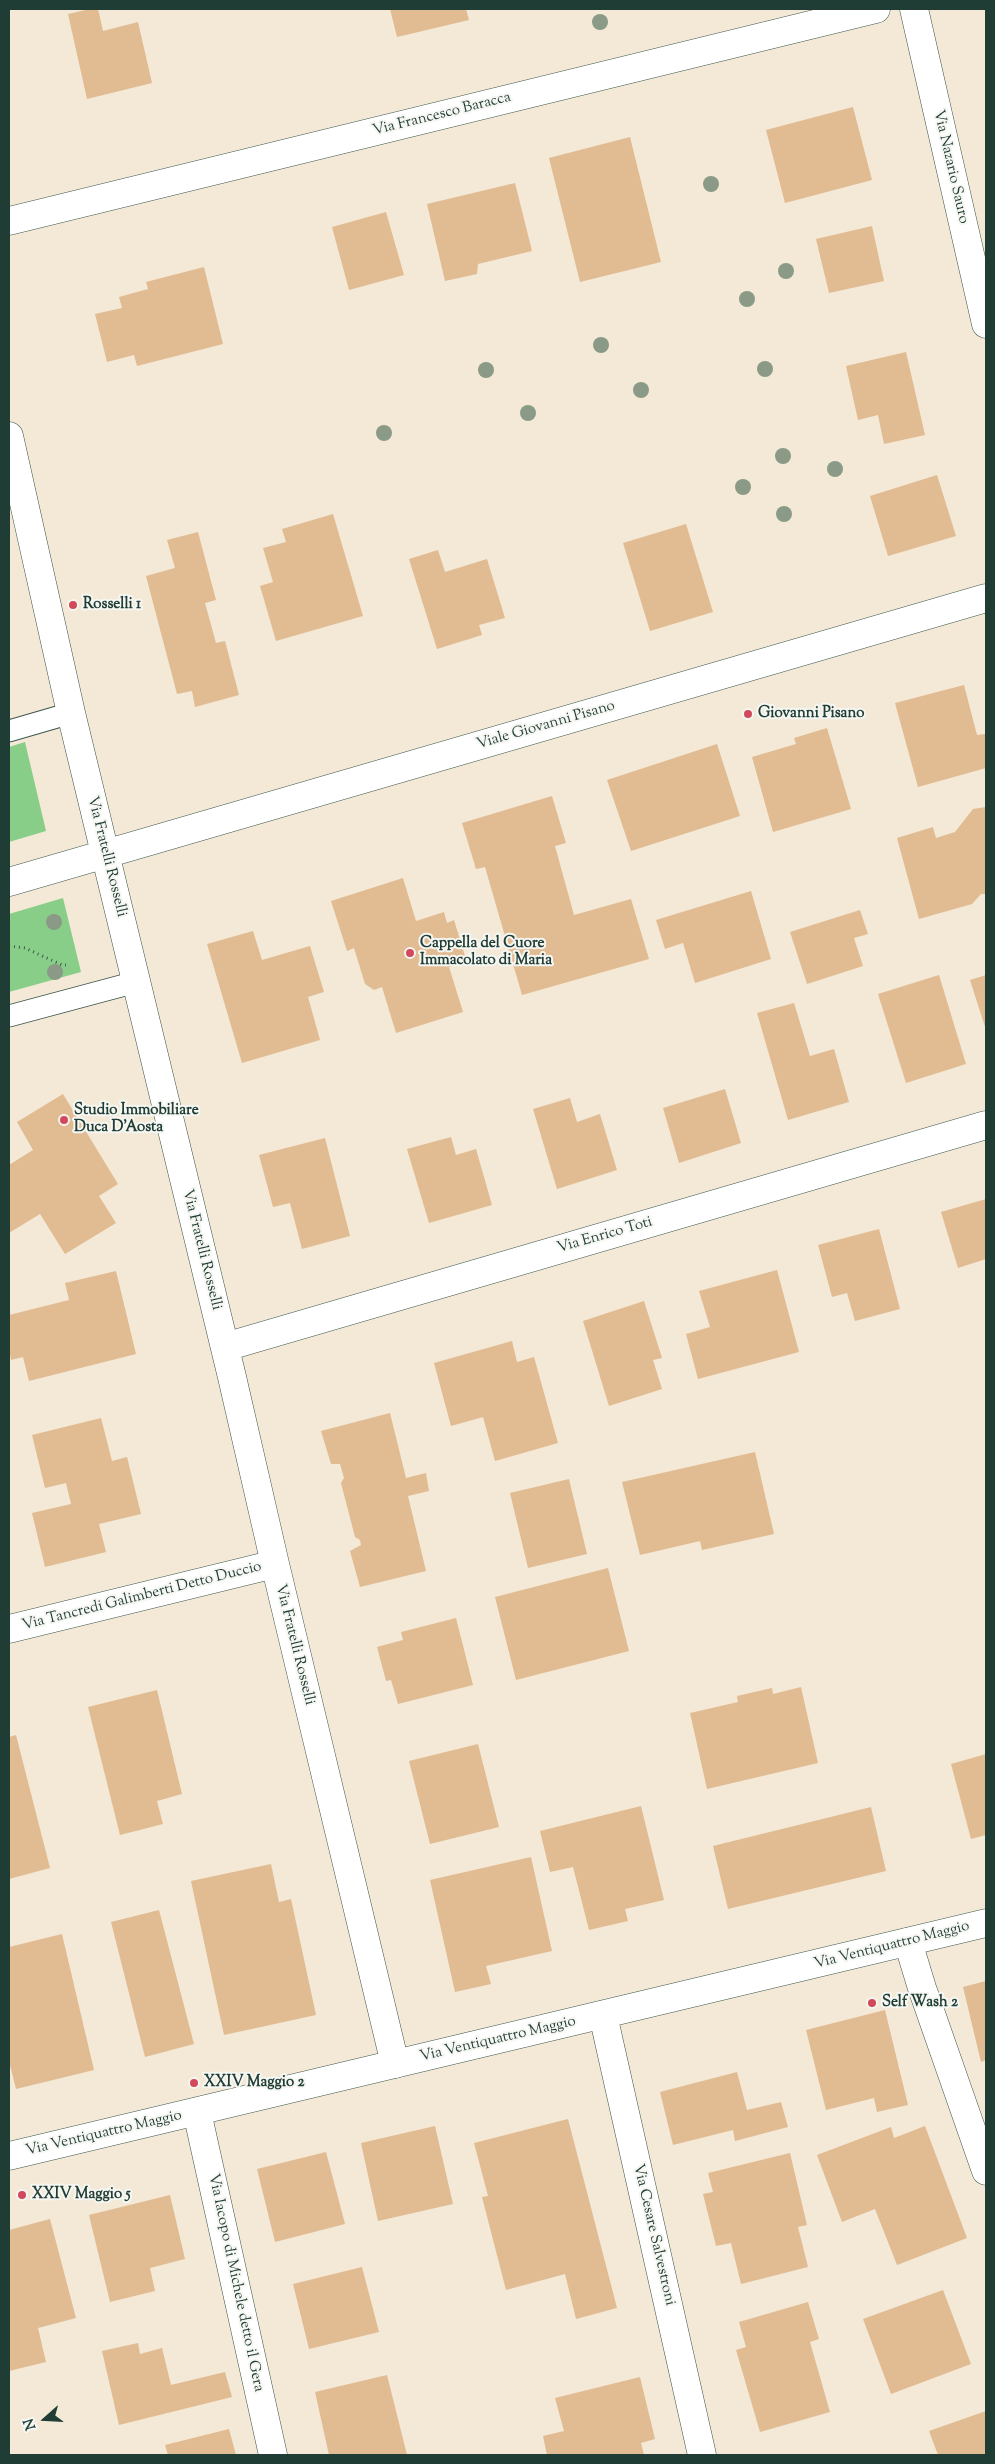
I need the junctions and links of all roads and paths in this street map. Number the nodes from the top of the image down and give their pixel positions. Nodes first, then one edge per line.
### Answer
1 (876, 9) edge
2 (914, 9) edge
3 (9, 221) edge
4 (986, 324) edge
5 (9, 436) edge
6 (986, 598) edge
7 (71, 713) junction
8 (9, 731) edge
9 (106, 854) junction
10 (9, 882) edge
11 (9, 946) edge
12 (74, 965) dead end
13 (136, 982) junction
14 (9, 1016) edge
15 (986, 1126) edge
16 (225, 1347) junction
17 (275, 1564) junction
18 (9, 1629) edge
19 (986, 1923) edge
20 (908, 1942) junction
21 (603, 2015) junction
22 (395, 2064) junction
23 (198, 2112) junction
24 (9, 2156) edge
25 (986, 2171) edge
26 (273, 2455) edge
27 (702, 2455) edge

1 - 3 street, Via Francesco Baracca
2 - 4 street, Via Nazario Sauro
5 - 7 street, Via Fratelli Rosselli
6 - 9 street, Viale Giovanni Pisano
7 - 8 lane
7 - 9 street, Via Fratelli Rosselli
9 - 10 street, Viale Giovanni Pisano
9 - 13 street, Via Fratelli Rosselli
11 - 12 path
13 - 14 lane
13 - 16 street, Via Fratelli Rosselli
15 - 16 street, Via Enrico Toti
16 - 17 street, Via Fratelli Rosselli
17 - 18 street, Via Tancredi Galimberti Detto Duccio
17 - 22 street, Via Fratelli Rosselli
19 - 20 street, Via Ventiquattro Maggio
20 - 21 street, Via Ventiquattro Maggio
20 - 25 street
21 - 22 street, Via Ventiquattro Maggio
21 - 27 street, Via Cesare Salvestroni
22 - 23 street, Via Ventiquattro Maggio
23 - 24 street, Via Ventiquattro Maggio
23 - 26 street, Via Iacopo di Michele detto il Gera

